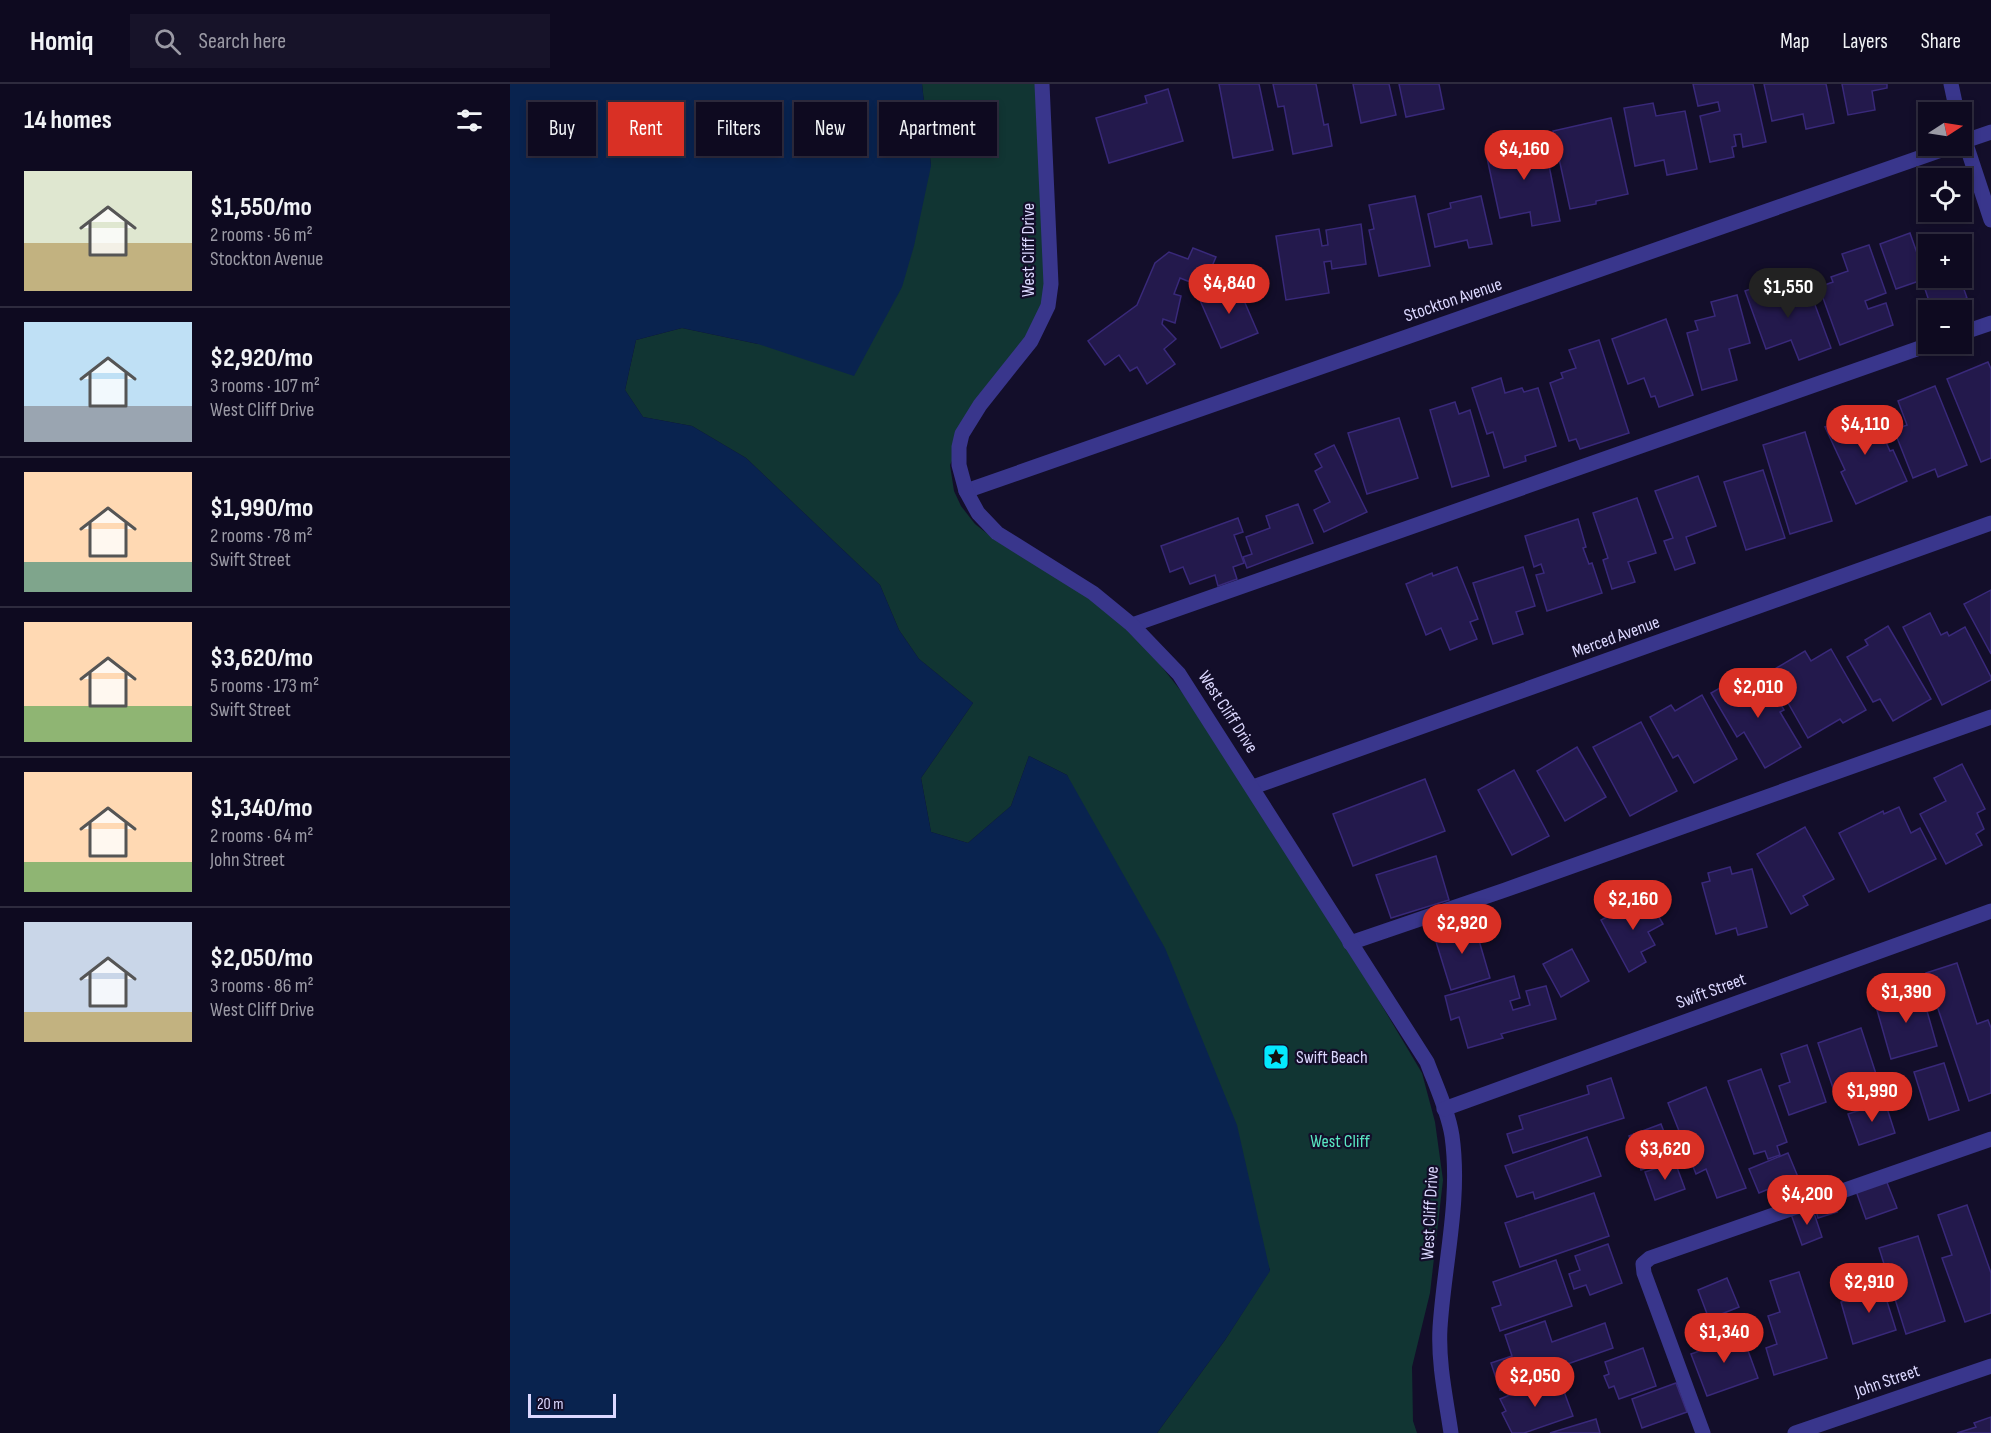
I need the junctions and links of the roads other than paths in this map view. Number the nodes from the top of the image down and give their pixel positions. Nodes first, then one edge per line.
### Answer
1 (1042, 84) edge
2 (1950, 84) edge
3 (1954, 102) edge
4 (1991, 132) edge
5 (1972, 137) edge
6 (1918, 155) edge
7 (1966, 156) edge
8 (1991, 220) edge
9 (1991, 323) edge
10 (1972, 330) edge
11 (1918, 349) edge
12 (966, 491) junction
13 (1991, 523) edge
14 (1132, 625) junction
15 (1991, 717) edge
16 (1253, 787) junction
17 (1991, 911) edge
18 (1350, 943) junction
19 (1444, 1109) junction
20 (1991, 1138) edge
21 (1991, 1366) edge
22 (1451, 1433) edge
23 (1703, 1433) edge
24 (1795, 1433) edge

1 - 12 street, West Cliff Drive
2 - 3 street
4 - 5 street, Stockton Avenue
6 - 12 street, Stockton Avenue
7 - 8 street
9 - 10 street
11 - 14 street
12 - 14 street, West Cliff Drive
13 - 16 street, Merced Avenue
14 - 16 street, West Cliff Drive
15 - 18 street
16 - 18 street, West Cliff Drive
17 - 19 street, Swift Street
18 - 19 street, West Cliff Drive
19 - 22 street, West Cliff Drive
20 - 23 street
21 - 24 street, John Street

